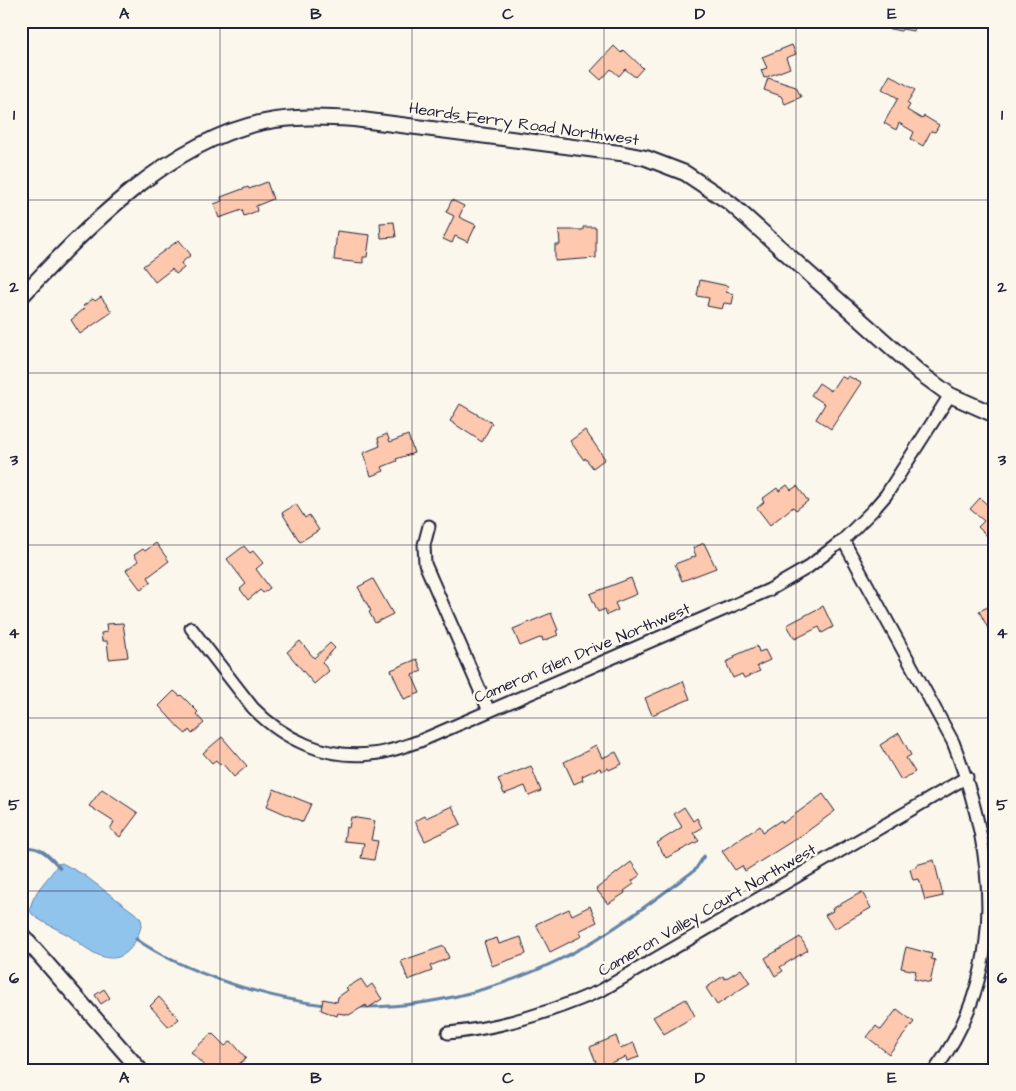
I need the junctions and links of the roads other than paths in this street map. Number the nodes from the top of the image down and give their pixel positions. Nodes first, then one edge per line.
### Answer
1 (21, 296) edge
2 (950, 395) junction
3 (995, 415) edge
4 (429, 526) dead end
5 (844, 540) junction
6 (191, 628) dead end
7 (488, 711) junction
8 (967, 777) junction
9 (21, 934) edge
10 (448, 1034) dead end
11 (140, 1070) edge
12 (935, 1070) edge

1 - 2 street, Heards Ferry Road Northwest
2 - 3 street, Heards Ferry Road Northwest
2 - 5 street, Cameron Glen Drive Northwest
4 - 7 street
5 - 7 street, Cameron Glen Drive Northwest
5 - 8 street
6 - 7 street, Cameron Glen Drive Northwest
8 - 10 street, Cameron Valley Court Northwest
8 - 12 street
9 - 11 street

